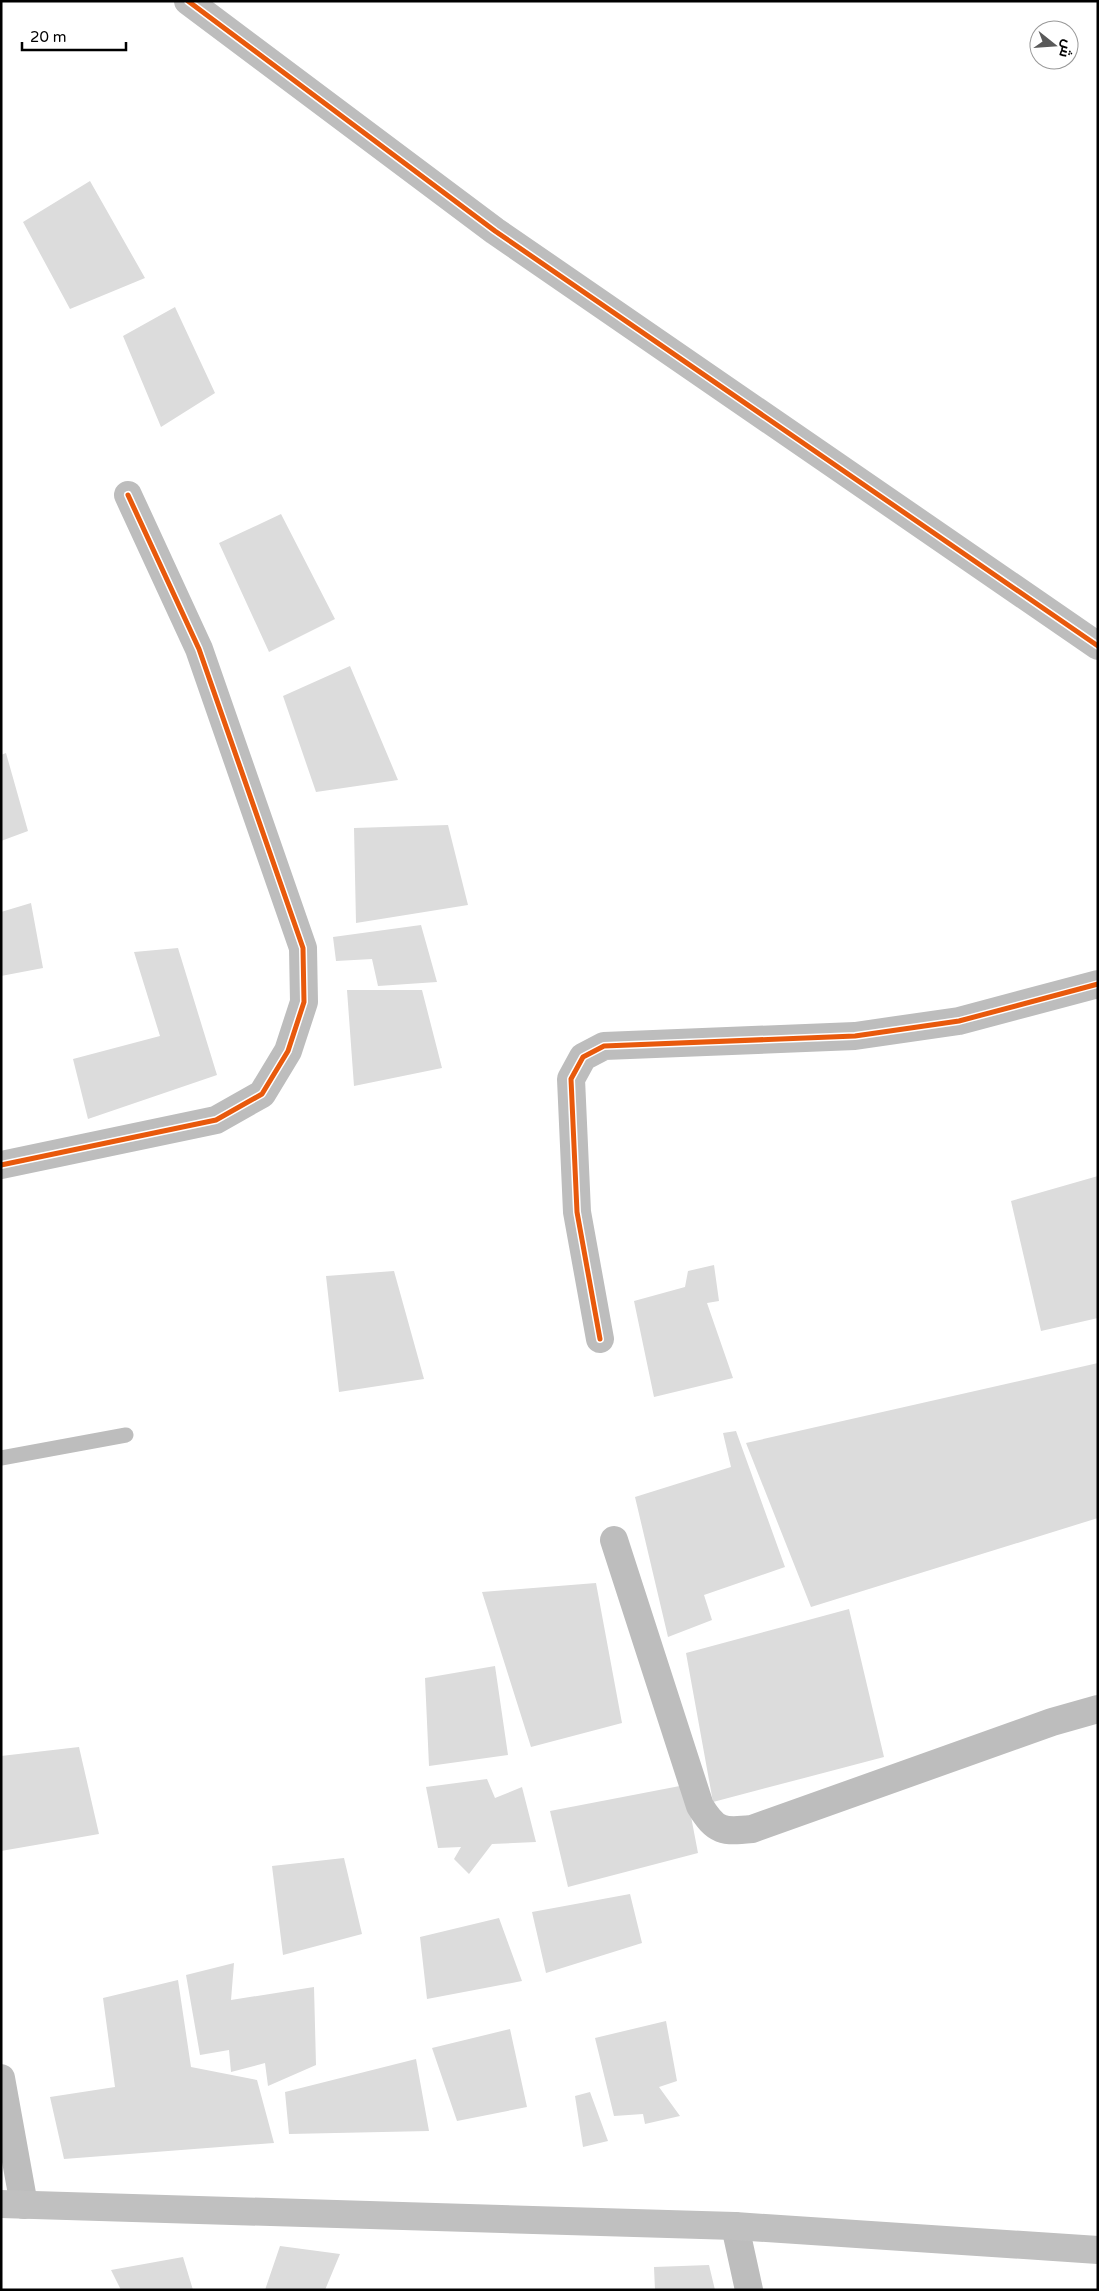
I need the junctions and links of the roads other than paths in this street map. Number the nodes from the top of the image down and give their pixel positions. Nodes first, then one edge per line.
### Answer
1 (188, 1) edge
2 (128, 495) dead end
3 (1098, 646) edge
4 (1098, 984) edge
5 (1, 1165) edge
6 (600, 1339) dead end
7 (126, 1435) dead end
8 (1, 1458) edge
9 (614, 1540) dead end
10 (1098, 1709) edge
11 (1, 2078) edge
12 (13, 2204) edge
13 (735, 2226) junction
14 (1098, 2250) edge
15 (750, 2290) edge

1 - 3 street
2 - 5 street
4 - 6 street
7 - 8 lane
9 - 10 street
11 - 12 street
12 - 13 main road
13 - 14 main road
13 - 15 street

